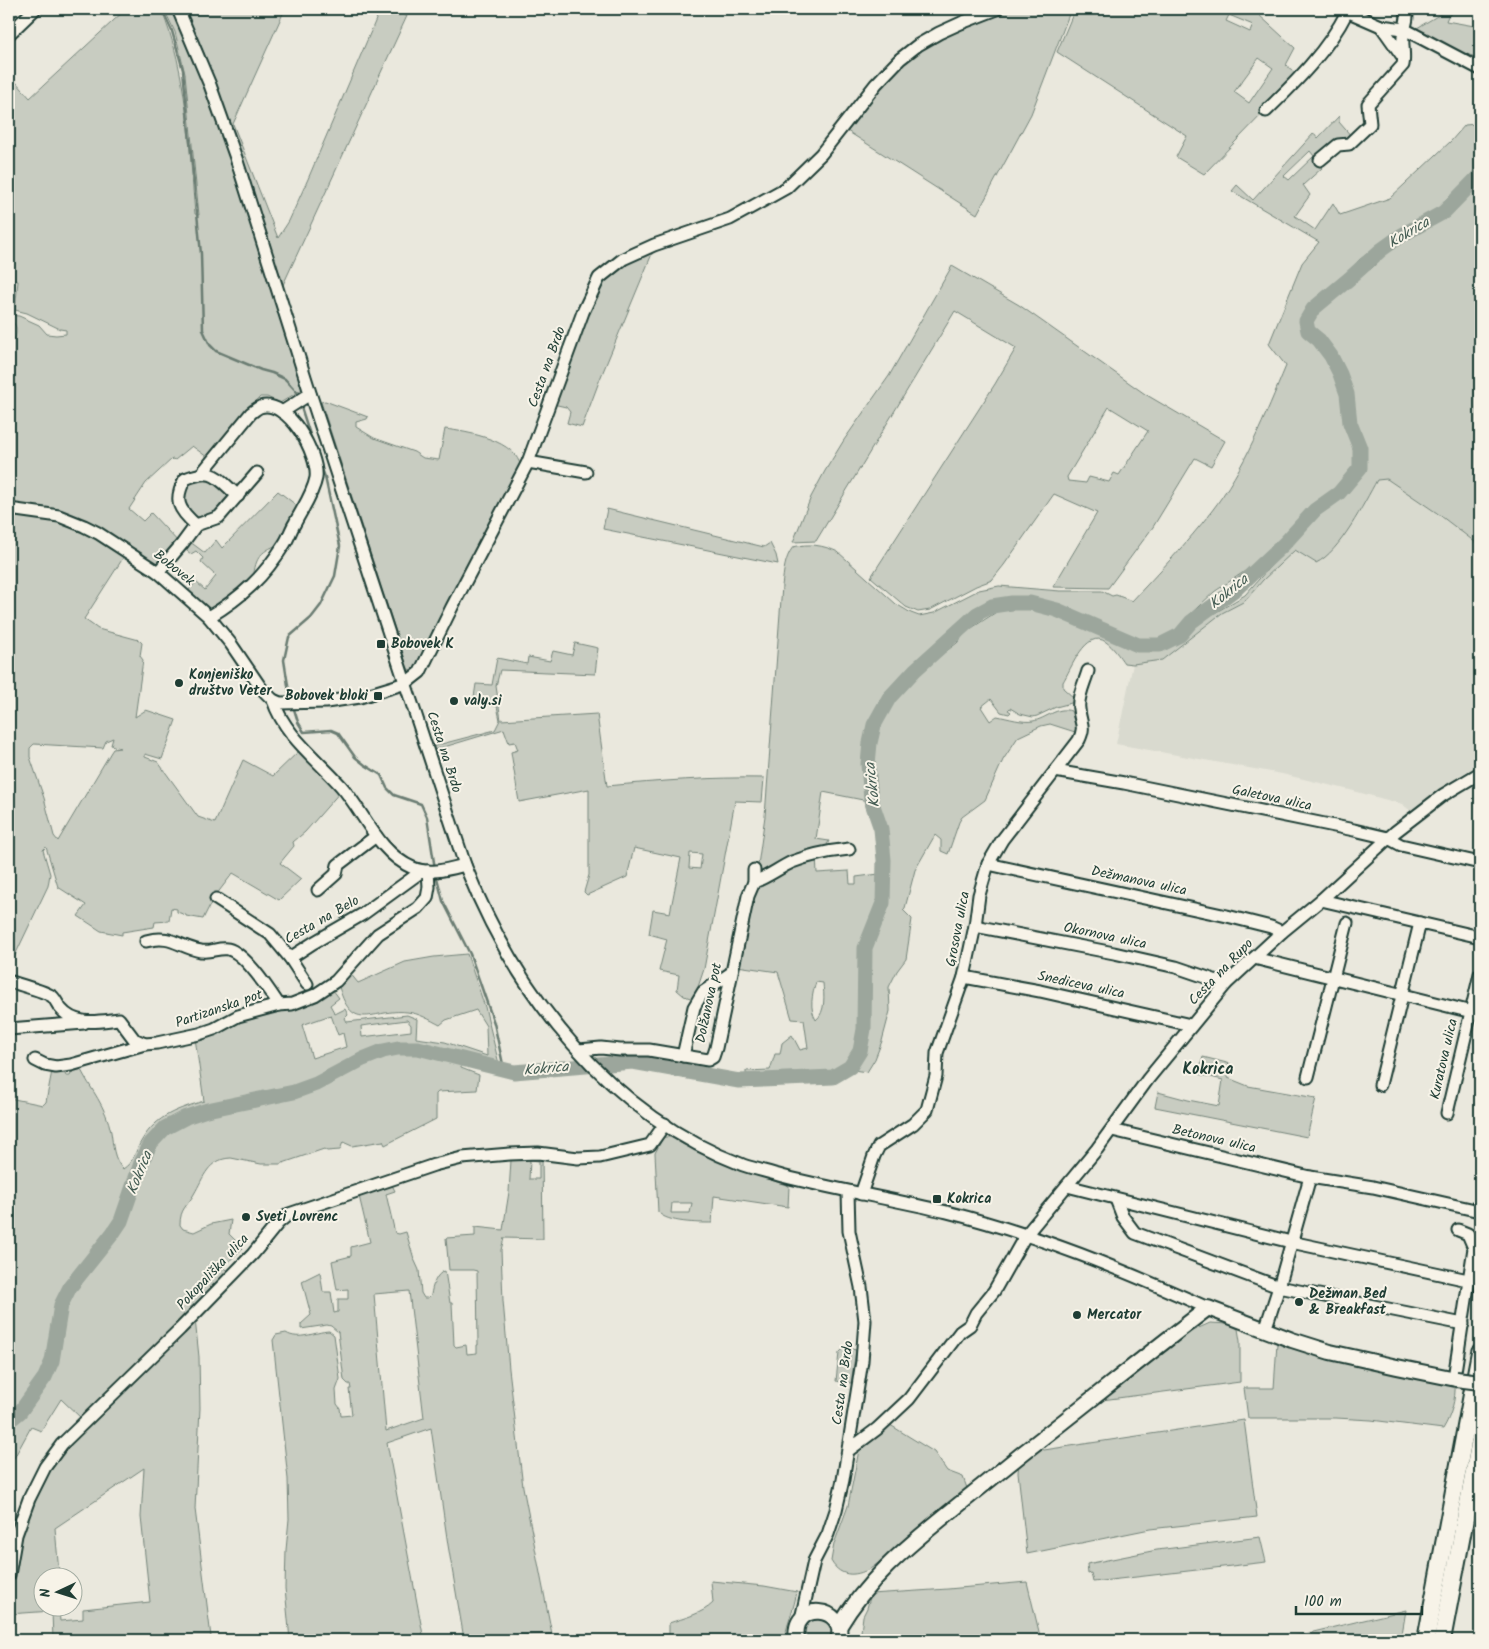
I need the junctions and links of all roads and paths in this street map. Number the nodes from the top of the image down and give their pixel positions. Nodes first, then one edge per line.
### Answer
1 (35, 9) edge
2 (178, 9) edge
3 (997, 9) edge
4 (1405, 9) edge
5 (1344, 10) edge
6 (1381, 26) junction
7 (1404, 28) junction
8 (9, 34) edge
9 (1404, 58) junction
10 (1480, 69) edge
11 (1266, 111) dead end
12 (1320, 160) dead end
13 (302, 399) junction
14 (282, 412) junction
15 (528, 462) junction
16 (586, 472) dead end
17 (202, 473) junction
18 (258, 473) dead end
19 (238, 496) junction
20 (9, 509) edge
21 (196, 524) junction
22 (158, 572) junction
23 (209, 617) junction
24 (1088, 671) dead end
25 (406, 683) junction
26 (278, 701) junction
27 (1055, 771) junction
28 (1480, 773) edge
29 (376, 836) junction
30 (1388, 838) junction
31 (849, 849) dead end
32 (988, 864) junction
33 (1480, 864) edge
34 (465, 865) junction
35 (425, 871) junction
36 (318, 890) dead end
37 (216, 899) dead end
38 (1321, 900) junction
39 (1347, 923) dead end
40 (1420, 923) junction
41 (975, 926) junction
42 (1282, 932) junction
43 (1480, 937) edge
44 (146, 941) dead end
45 (290, 958) junction
46 (1254, 958) junction
47 (731, 973) junction
48 (1480, 974) edge
49 (964, 978) junction
50 (1333, 979) junction
51 (9, 981) edge
52 (308, 984) dead end
53 (1226, 984) junction
54 (1402, 995) junction
55 (278, 1005) junction
56 (1476, 1013) edge
57 (86, 1023) junction
58 (1191, 1025) junction
59 (9, 1029) edge
60 (145, 1044) junction
61 (579, 1050) junction
62 (683, 1056) junction
63 (35, 1060) dead end
64 (1308, 1077) dead end
65 (1380, 1085) dead end
66 (1447, 1113) dead end
67 (665, 1124) junction
68 (1112, 1130) junction
69 (1310, 1177) junction
70 (1067, 1186) junction
71 (848, 1192) junction
72 (861, 1194) junction
73 (1116, 1199) junction
74 (1474, 1210) dead end
75 (1458, 1230) dead end
76 (1025, 1236) junction
77 (1291, 1242) junction
78 (1468, 1280) junction
79 (1279, 1287) junction
80 (1208, 1308) junction
81 (1463, 1324) junction
82 (1264, 1330) junction
83 (1480, 1352) edge
84 (1455, 1379) junction
85 (1480, 1382) edge
86 (1480, 1440) edge
87 (849, 1450) junction
88 (811, 1574) junction
89 (9, 1575) edge
90 (867, 1587) junction
91 (825, 1613) junction
92 (801, 1619) junction
93 (839, 1634) edge
94 (797, 1640) edge
95 (1426, 1640) edge
96 (1442, 1640) edge

1 - 8 street
2 - 13 street
3 - 15 street, Cesta na Brdo
4 - 7 street
5 - 6 street
5 - 11 street
6 - 7 street
6 - 9 street
7 - 9 street
7 - 10 street
9 - 12 street
13 - 14 street
13 - 25 street
14 - 17 street
14 - 23 street
15 - 16 street
15 - 25 street, Cesta na Brdo
17 - 19 street
17 - 21 street
18 - 19 street
19 - 21 street
20 - 22 street, Bobovek
21 - 22 street
22 - 23 street, Bobovek
23 - 26 street, Bobovek
24 - 27 street, Grosova ulica
25 - 26 street
25 - 34 street, Cesta na Brdo
26 - 29 street
27 - 30 street, Galetova ulica
27 - 32 street, Grosova ulica
28 - 30 street, Cesta na Rupo
29 - 35 street
29 - 36 street, Cesta na Belo
30 - 33 street, Galetova ulica
30 - 38 street, Cesta na Rupo
31 - 47 street, Dolžanova pot
32 - 41 street, Grosova ulica
32 - 42 street, Dežmanova ulica
34 - 35 street
34 - 61 street, Cesta na Brdo
35 - 45 street, Cesta na Belo
35 - 55 street, Partizanska pot
37 - 45 street, Cesta na Belo
38 - 40 street
38 - 42 street, Cesta na Rupo
39 - 50 street
40 - 43 street
40 - 54 street
41 - 49 street, Grosova ulica
41 - 53 street, Okornova ulica
42 - 46 street, Cesta na Rupo
44 - 55 street
45 - 52 street
46 - 50 street, Kuratova ulica
46 - 53 street, Cesta na Rupo
47 - 62 street
47 - 62 street, Dolžanova pot
48 - 56 street, Kuratova ulica
49 - 58 street, Snediceva ulica
49 - 72 street, Grosova ulica
50 - 54 street, Kuratova ulica
50 - 64 street
51 - 57 street
53 - 58 street, Cesta na Rupo
54 - 56 street, Kuratova ulica
54 - 65 street
55 - 60 street, Partizanska pot
56 - 66 street, Kuratova ulica
57 - 59 street
57 - 60 street
58 - 68 street, Cesta na Rupo
60 - 63 street, Partizanska pot
61 - 62 street, Dolžanova pot
61 - 67 street, Cesta na Brdo
67 - 71 street, Cesta na Brdo
67 - 89 street, Pokopališka ulica
68 - 69 street, Betonova ulica
68 - 70 street, Cesta na Rupo
69 - 74 street, Betonova ulica
69 - 77 street
70 - 73 street
70 - 76 street, Cesta na Rupo
71 - 72 street
71 - 87 street, Cesta na Brdo
72 - 76 street
73 - 77 street
73 - 79 street
75 - 78 street
76 - 80 street
76 - 87 street, Cesta na Rupo
77 - 78 street
77 - 79 street
78 - 81 street
79 - 81 street
79 - 82 street
80 - 82 main road
80 - 90 main road
81 - 84 street
82 - 84 main road
83 - 95 highway
84 - 85 main road, bridge
86 - 96 highway
87 - 88 street, Cesta na Brdo
88 - 91 street
88 - 92 street, Cesta na Brdo
90 - 91 main road
90 - 93 main road
91 - 92 main road
91 - 93 main road
92 - 94 main road

